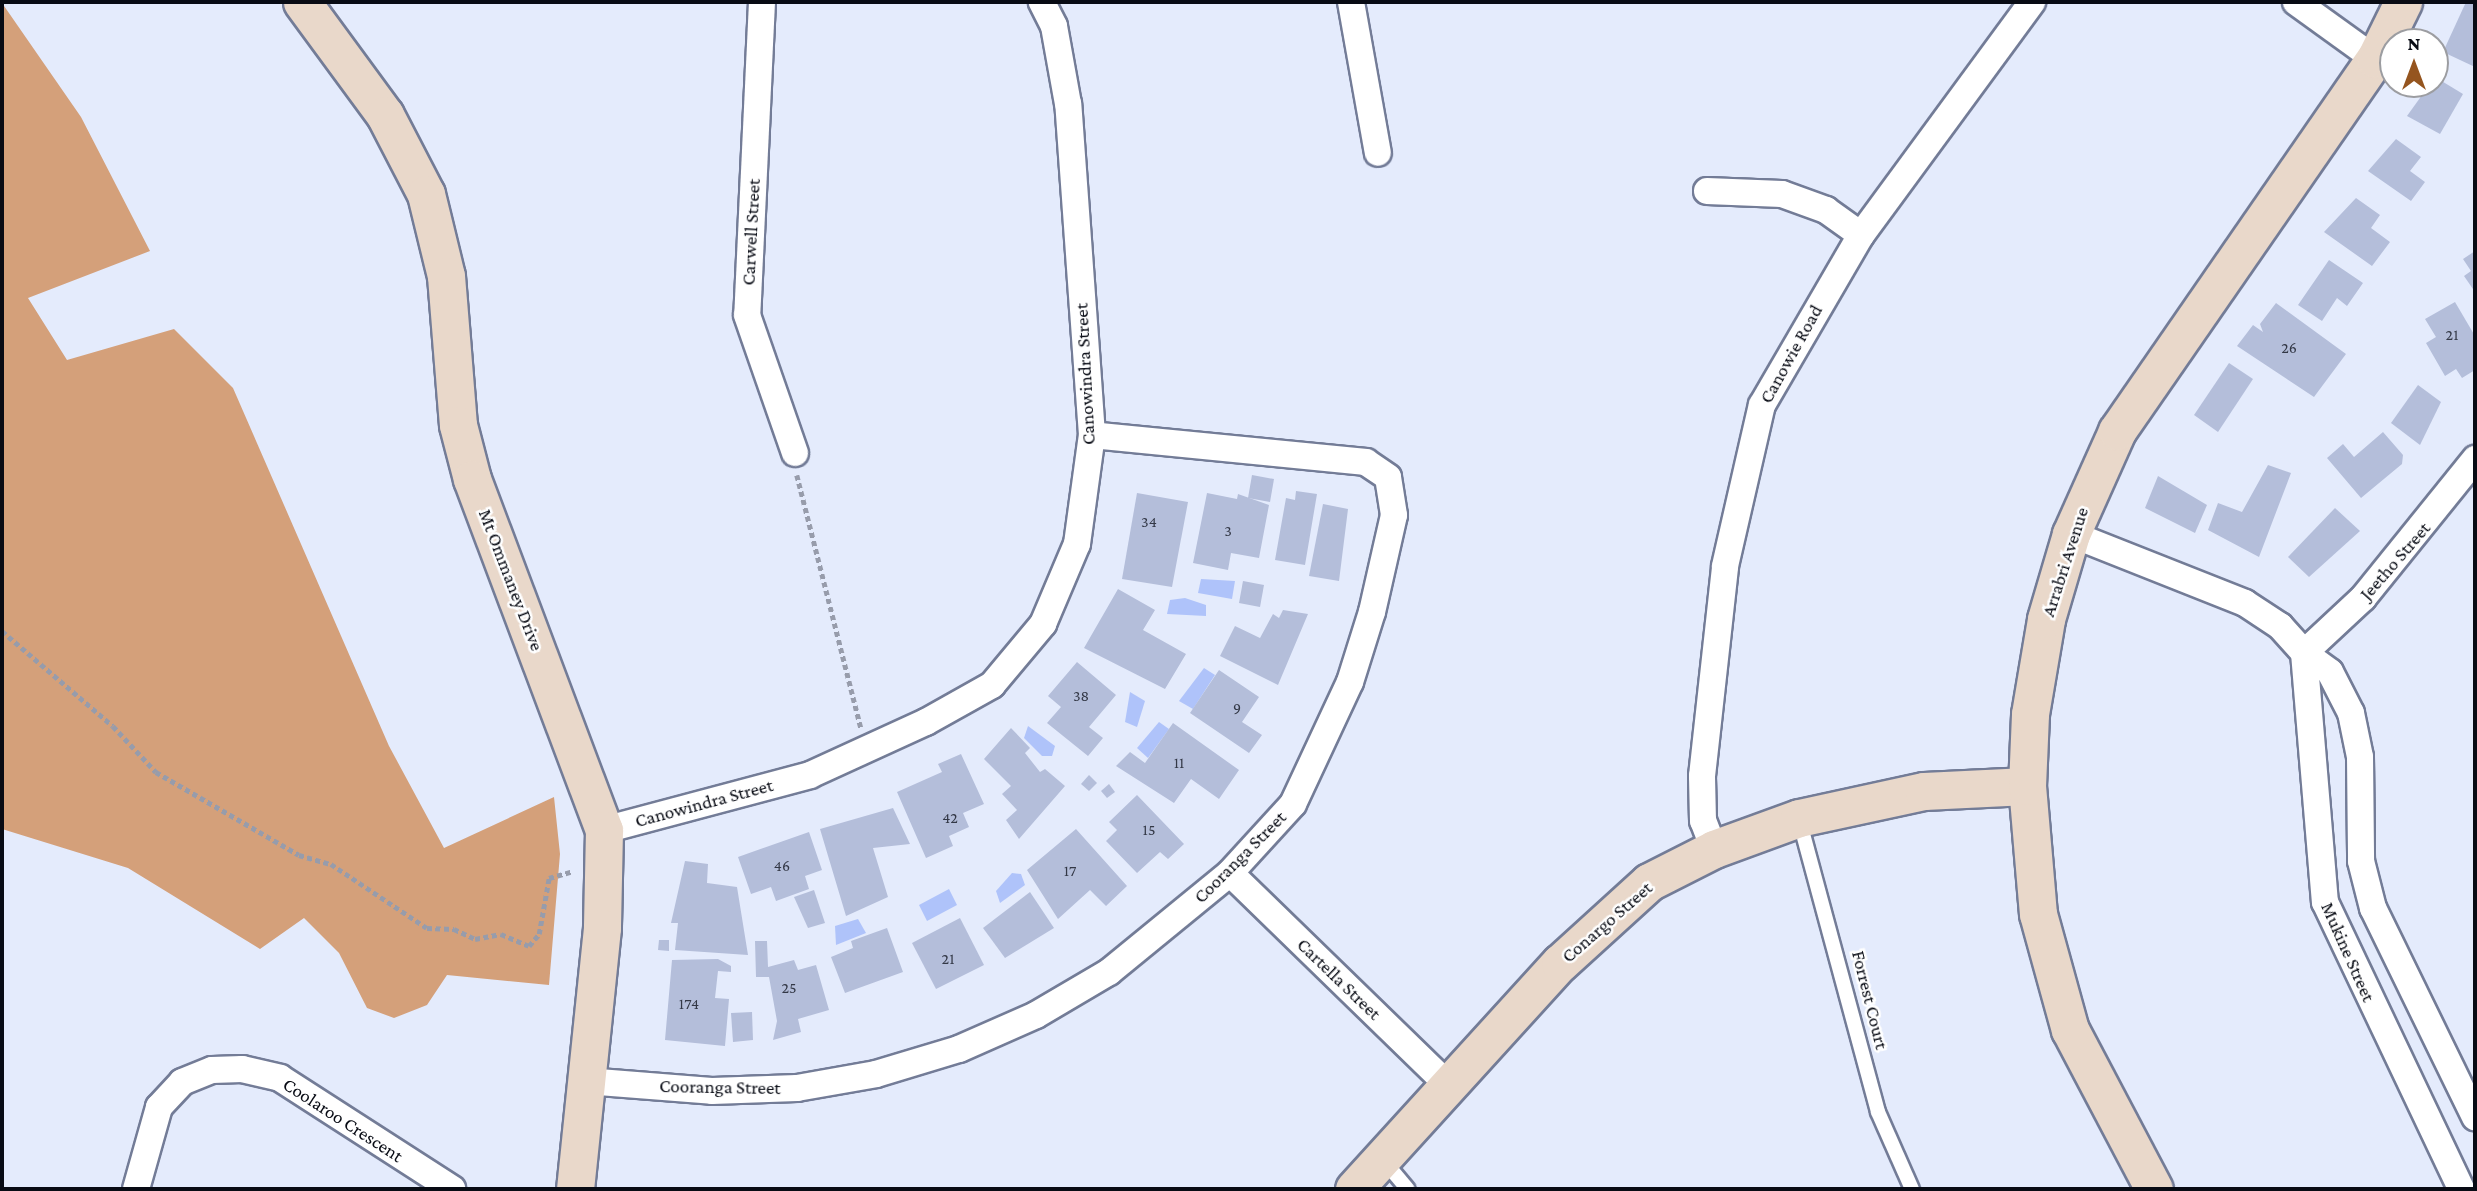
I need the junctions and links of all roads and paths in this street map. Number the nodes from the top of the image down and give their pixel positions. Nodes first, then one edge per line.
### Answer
1 (302, 2) edge
2 (762, 2) edge
3 (1042, 2) edge
4 (1351, 2) edge
5 (2296, 2) edge
6 (2403, 2) edge
7 (2029, 3) edge
8 (2375, 59) junction
9 (1378, 153) dead end
10 (1707, 191) dead end
11 (1861, 235) junction
12 (1092, 435) junction
13 (795, 453) joint
14 (2475, 459) edge
15 (2071, 534) junction
16 (2, 631) edge
17 (2304, 653) junction
18 (867, 749) junction
19 (2027, 786) junction
20 (1799, 818) junction
21 (604, 830) junction
22 (1714, 849) junction
23 (579, 870) dead end
24 (1230, 873) junction
25 (586, 1081) junction
26 (1448, 1085) junction
27 (2475, 1117) edge
28 (1397, 1176) edge
29 (136, 1189) edge
30 (452, 1189) edge
31 (575, 1189) edge
32 (1354, 1189) edge
33 (1912, 1189) edge
34 (2154, 1189) edge
35 (2461, 1189) edge

1 - 21 street, Mt Ommaney Drive
2 - 13 street, Carwell Street
3 - 12 street, Canowindra Street
4 - 9 street
5 - 8 street
6 - 8 street, Arrabri Avenue
7 - 11 street, Canowie Road
8 - 15 street, Arrabri Avenue
10 - 11 street
11 - 22 street, Canowie Road
12 - 18 street, Canowindra Street
12 - 24 street, Cooranga Street
13 - 18 path
14 - 17 street, Jeetho Street
15 - 17 street
15 - 19 street, Arrabri Avenue
16 - 23 path
17 - 27 street
17 - 35 street, Mukine Street
18 - 21 street, Canowindra Street
19 - 20 street, Conargo Street
19 - 34 street, Arrabri Avenue
20 - 22 street, Conargo Street
20 - 33 lane, Forrest Court
21 - 25 street, Mt Ommaney Drive
22 - 26 street, Conargo Street
24 - 25 street, Cooranga Street
24 - 26 street, Cartella Street
25 - 31 street, Mt Ommaney Drive
26 - 28 street, Conargo Street
28 - 32 street, Conargo Street
29 - 30 street, Coolaroo Crescent

